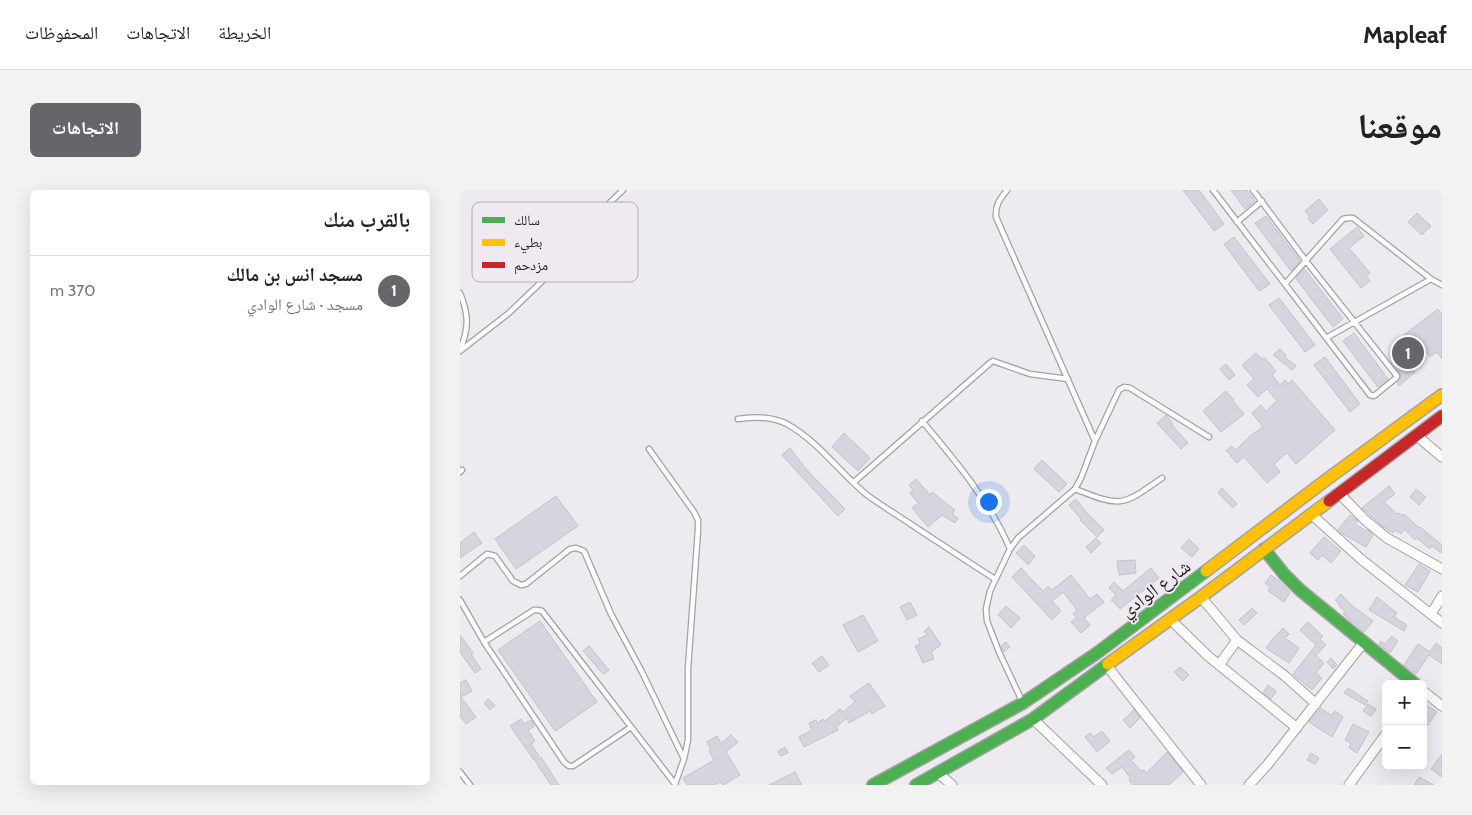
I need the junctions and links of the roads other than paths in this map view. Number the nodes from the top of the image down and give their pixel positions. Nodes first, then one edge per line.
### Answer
1 (623, 190) edge
2 (1007, 190) edge
3 (1213, 190) edge
4 (1253, 190) edge
5 (610, 202) edge
6 (1262, 202) junction
7 (1237, 222) junction
8 (1306, 261) junction
9 (1431, 278) junction
10 (541, 282) edge
11 (1285, 284) junction
12 (1442, 285) edge
13 (460, 293) edge
14 (1356, 322) junction
15 (1326, 338) junction
16 (460, 351) edge
17 (1068, 379) junction
18 (1442, 395) edge
19 (1442, 416) edge
20 (738, 418) dead end
21 (922, 421) junction
22 (1416, 435) junction
23 (1209, 437) dead end
24 (1095, 441) junction
25 (649, 449) dead end
26 (1442, 457) edge
27 (1162, 478) dead end
28 (854, 482) junction
29 (1074, 489) junction
30 (1339, 493) junction
31 (1310, 514) junction
32 (1264, 549) junction
33 (1010, 550) junction
34 (1442, 569) edge
35 (460, 576) edge
36 (995, 579) junction
37 (1442, 596) edge
38 (1201, 597) junction
39 (460, 600) edge
40 (1431, 614) junction
41 (1170, 619) junction
42 (1442, 623) edge
43 (1237, 640) junction
44 (484, 642) junction
45 (1364, 642) junction
46 (1219, 665) junction
47 (1107, 666) junction
48 (1409, 680) edge
49 (1427, 694) edge
50 (1022, 703) junction
51 (1316, 704) junction
52 (1442, 706) edge
53 (1033, 719) junction
54 (631, 727) junction
55 (1297, 728) junction
56 (1382, 740) edge
57 (684, 759) junction
58 (460, 772) edge
59 (938, 773) junction
60 (675, 784) edge
61 (470, 785) edge
62 (873, 785) edge
63 (916, 785) edge
64 (952, 785) edge
65 (1102, 785) edge
66 (1201, 785) edge
67 (1249, 785) edge
68 (1349, 785) edge

1 - 5 lane
2 - 17 lane
3 - 7 lane
4 - 6 lane
6 - 7 lane
6 - 8 lane
7 - 11 lane
8 - 9 lane
8 - 11 lane
8 - 14 lane
9 - 12 lane
9 - 14 lane
10 - 16 lane
11 - 15 lane
13 - 16 lane
14 - 15 lane
14 - 15 lane
17 - 21 lane
17 - 24 lane
18 - 50 main road, شارع الوادي
19 - 22 main road, شارع الوادي
20 - 28 lane
21 - 28 lane
21 - 33 lane
22 - 26 street
22 - 30 main road, شارع الوادي
23 - 24 lane
24 - 29 lane
25 - 57 lane
27 - 29 lane
28 - 36 lane
29 - 33 lane
30 - 31 main road, شارع الوادي
30 - 34 street
31 - 32 main road, شارع الوادي
31 - 40 street
32 - 38 main road, شارع الوادي
32 - 45 main road
33 - 36 lane
35 - 57 lane
36 - 50 lane
37 - 40 street
38 - 41 main road, شارع الوادي
38 - 43 street
39 - 44 lane
40 - 42 street
41 - 46 street
41 - 47 main road, شارع الوادي
43 - 46 street
43 - 51 street
44 - 54 lane
44 - 54 lane
45 - 48 main road
45 - 51 street
46 - 55 street
47 - 53 main road, شارع الوادي
47 - 66 street
49 - 52 street
50 - 62 main road, شارع الوادي
51 - 55 street
53 - 59 main road, شارع الوادي
53 - 65 street
54 - 60 lane
55 - 67 street
56 - 68 street
57 - 60 lane
58 - 61 lane
59 - 63 main road, شارع الوادي
59 - 64 street

